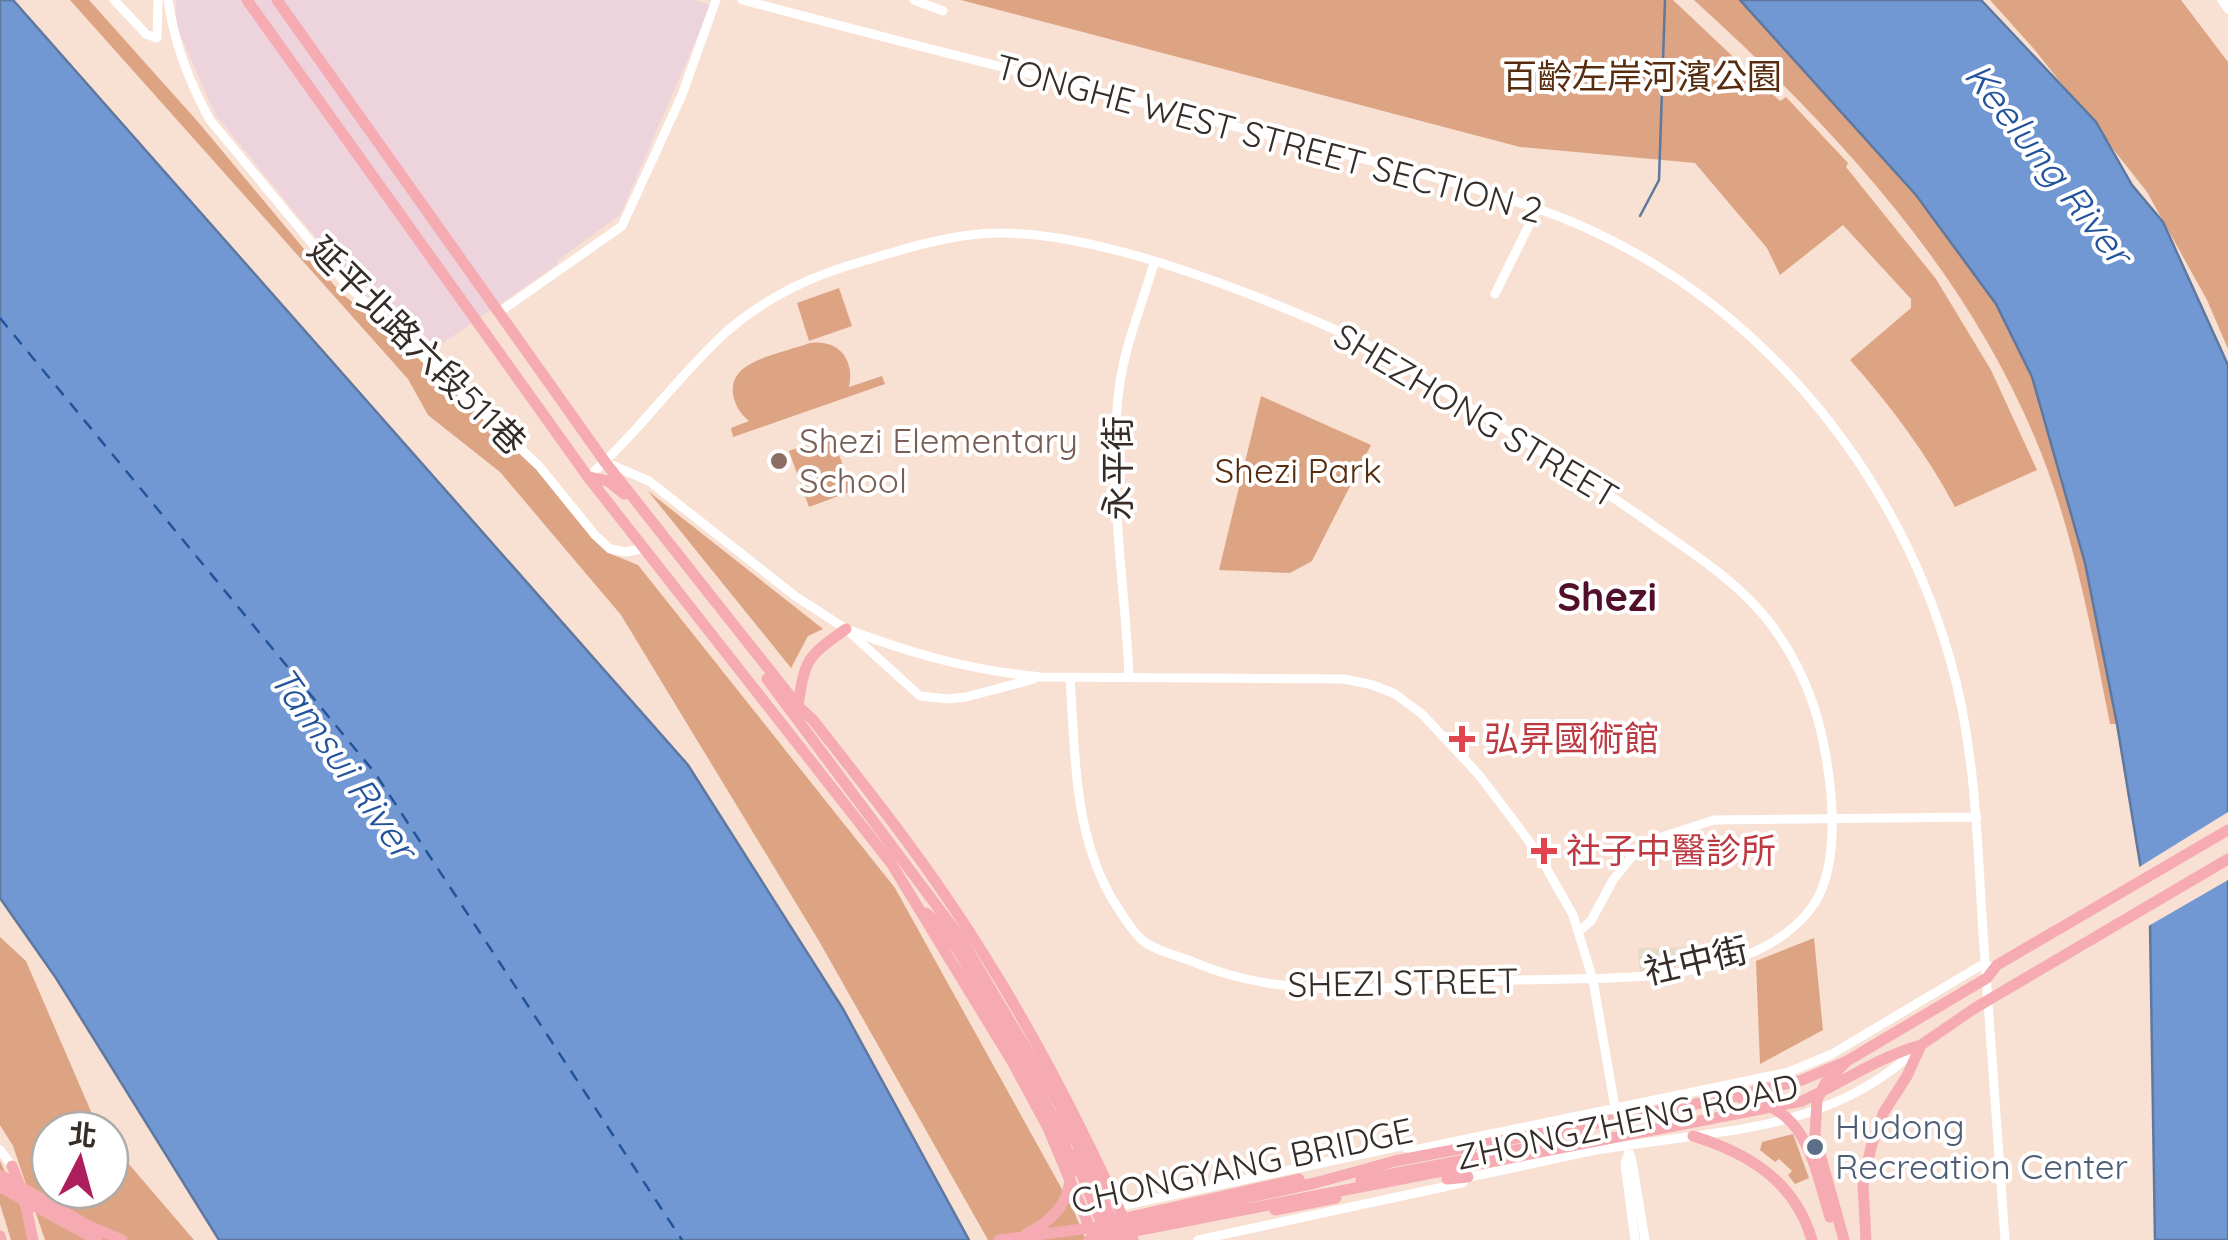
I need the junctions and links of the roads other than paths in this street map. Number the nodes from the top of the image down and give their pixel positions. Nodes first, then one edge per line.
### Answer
1 (114, 0) edge
2 (158, 0) edge
3 (168, 0) edge
4 (247, 0) edge
5 (277, 0) edge
6 (716, 0) edge
7 (742, 0) edge
8 (914, 0) edge
9 (2222, 0) edge
10 (2228, 9) edge
11 (943, 11) dead end
12 (1537, 209) junction
13 (1154, 263) junction
14 (1495, 294) dead end
15 (498, 313) junction
16 (605, 462) junction
17 (588, 477) junction
18 (645, 548) junction
19 (846, 629) junction
20 (1070, 676) junction
21 (1042, 677) junction
22 (1128, 677) junction
23 (798, 706) junction
24 (1977, 817) junction
25 (1833, 818) junction
26 (2228, 830) edge
27 (2228, 858) edge
28 (919, 907) junction
29 (1579, 930) junction
30 (1997, 966) junction
31 (1593, 980) junction
32 (1921, 1046) junction
33 (1847, 1061) junction
34 (1733, 1097) junction
35 (1662, 1098) junction
36 (1802, 1102) joint
37 (1615, 1108) junction
38 (1545, 1123) junction
39 (1589, 1126) junction
40 (1616, 1135) junction
41 (1693, 1136) junction
42 (1563, 1138) junction
43 (1671, 1138) junction
44 (0, 1150) edge
45 (1627, 1151) junction
46 (1408, 1152) junction
47 (1552, 1160) junction
48 (12, 1166) joint
49 (0, 1175) edge
50 (1468, 1177) junction
51 (0, 1187) edge
52 (1116, 1207) junction
53 (1114, 1237) edge
54 (1017, 1238) edge
55 (34, 1240) edge
56 (98, 1240) edge
57 (122, 1240) edge
58 (998, 1240) edge
59 (1198, 1240) edge
60 (1635, 1240) edge
61 (1645, 1240) edge
62 (1812, 1240) edge
63 (1840, 1240) edge
64 (1866, 1240) edge
65 (2005, 1240) edge

1 - 2 street
3 - 18 street, 延平北路六段511巷
4 - 17 main road
5 - 15 main road
6 - 15 street
7 - 12 street, TONGHE WEST STREET SECTION 2
8 - 11 street
9 - 10 street
12 - 14 street
12 - 24 street, TONGHE WEST STREET SECTION 2
13 - 16 street, SHEZHONG STREET
13 - 22 street, 永平街
13 - 25 street, SHEZHONG STREET
15 - 16 main road
16 - 17 street, SHEZHONG STREET
16 - 19 street
16 - 23 main road
17 - 18 main road
17 - 53 main road
18 - 28 main road
19 - 21 street
19 - 21 street
19 - 23 main road
20 - 21 street
20 - 22 street
20 - 31 street, SHEZI STREET
22 - 29 street
23 - 52 main road
24 - 25 street
24 - 65 street, TONGHE WEST STREET SECTION 2
25 - 29 street
25 - 31 street, 社中街
26 - 30 main road
27 - 32 main road
28 - 53 main road
28 - 54 main road
29 - 31 street
30 - 33 main road
30 - 35 street, ZHONGZHENG ROAD
31 - 37 street
32 - 36 main road, ZHONGZHENG ROAD
32 - 41 street, ZHONGZHENG ROAD
32 - 64 main road
33 - 34 main road, CHONGYANG BRIDGE
33 - 63 main road
34 - 39 main road, CHONGYANG BRIDGE
34 - 63 main road
35 - 37 street, ZHONGZHENG ROAD
35 - 43 street
36 - 40 main road, CHONGYANG BRIDGE
37 - 38 street, ZHONGZHENG ROAD
37 - 45 street
38 - 46 street, ZHONGZHENG ROAD
38 - 47 street
39 - 42 main road
39 - 53 main road, CHONGYANG BRIDGE
40 - 42 main road
40 - 53 main road, CHONGYANG BRIDGE
41 - 43 street, ZHONGZHENG ROAD
41 - 62 main road
42 - 53 main road
43 - 45 street, ZHONGZHENG ROAD
44 - 48 street
45 - 47 street, ZHONGZHENG ROAD
45 - 60 street
45 - 61 street
46 - 52 street, ZHONGZHENG ROAD
46 - 53 main road
47 - 50 street, ZHONGZHENG ROAD
48 - 55 main road
49 - 57 main road
50 - 53 main road
50 - 59 street, ZHONGZHENG ROAD
51 - 56 main road
52 - 53 main road
53 - 54 main road, CHONGYANG BRIDGE
54 - 58 main road, CHONGYANG BRIDGE

